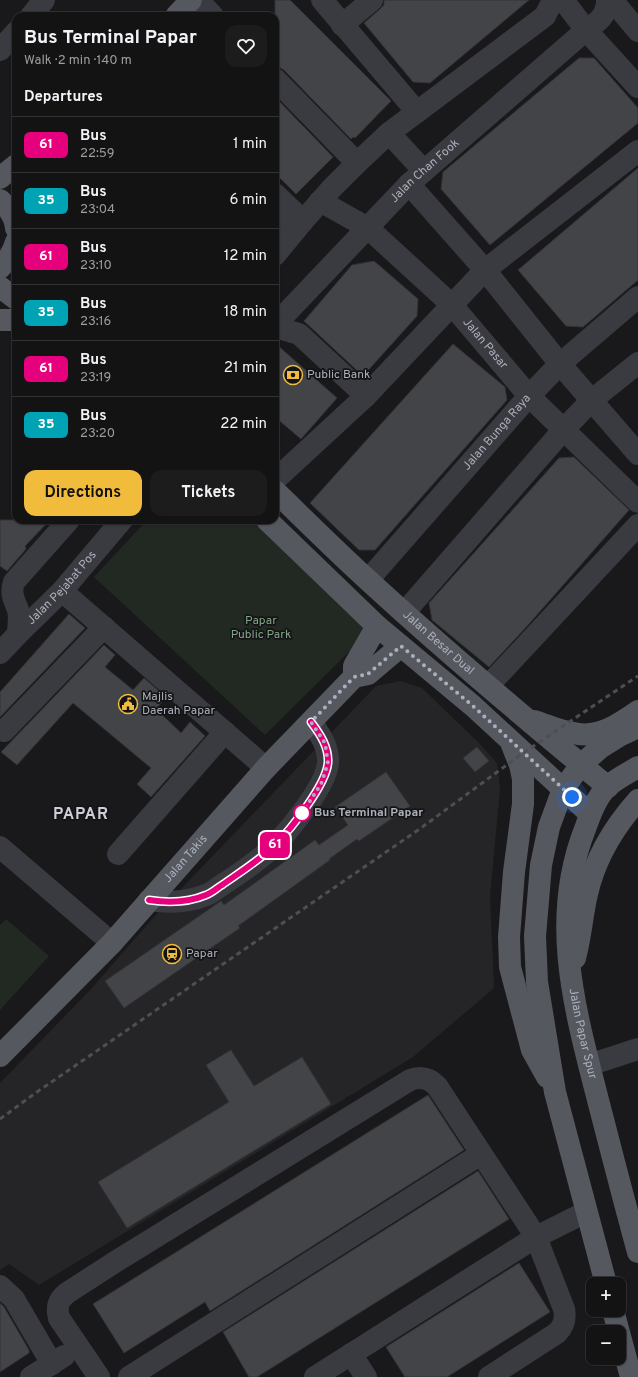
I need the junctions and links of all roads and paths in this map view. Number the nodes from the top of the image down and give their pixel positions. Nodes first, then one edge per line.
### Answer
1 (44, 0) edge
2 (191, 0) edge
3 (198, 0) edge
4 (322, 0) edge
5 (372, 0) edge
6 (553, 0) edge
7 (563, 0) edge
8 (607, 0) edge
9 (612, 0) edge
10 (34, 12) edge
11 (180, 12) edge
12 (209, 12) edge
13 (342, 24) junction
14 (586, 30) junction
15 (638, 31) edge
16 (12, 36) edge
17 (0, 50) edge
18 (279, 83) edge
19 (638, 87) edge
20 (416, 112) junction
21 (390, 133) junction
22 (638, 151) edge
23 (357, 163) junction
24 (12, 168) edge
25 (417, 177) junction
26 (0, 178) edge
27 (0, 200) edge
28 (279, 201) edge
29 (320, 202) junction
30 (12, 217) edge
31 (279, 223) edge
32 (368, 228) junction
33 (296, 229) junction
34 (279, 250) edge
35 (12, 253) edge
36 (0, 268) edge
37 (485, 270) junction
38 (0, 287) edge
39 (12, 296) edge
40 (638, 297) edge
41 (452, 305) junction
42 (0, 320) edge
43 (12, 320) edge
44 (279, 322) edge
45 (279, 327) edge
46 (638, 363) edge
47 (560, 364) junction
48 (366, 396) junction
49 (529, 396) junction
50 (592, 400) junction
51 (564, 429) junction
52 (638, 454) edge
53 (279, 476) edge
54 (279, 495) edge
55 (638, 502) edge
56 (65, 524) edge
57 (119, 524) edge
58 (271, 524) edge
59 (638, 525) edge
60 (368, 580) junction
61 (62, 591) junction
62 (404, 613) junction
63 (377, 626) junction
64 (104, 627) junction
65 (18, 634) junction
66 (401, 646) junction
67 (0, 653) edge
68 (354, 677) junction
69 (488, 686) junction
70 (638, 711) edge
71 (525, 719) junction
72 (311, 722) junction
73 (638, 727) edge
74 (4, 730) dead end
75 (225, 732) junction
76 (510, 740) junction
77 (580, 764) junction
78 (638, 767) edge
79 (266, 768) junction
80 (608, 787) junction
81 (563, 789) junction
82 (638, 800) edge
83 (590, 814) junction
84 (0, 847) edge
85 (118, 854) dead end
86 (149, 900) junction
87 (112, 943) junction
88 (571, 977) junction
89 (638, 1049) edge
90 (0, 1056) edge
91 (589, 1065) junction
92 (555, 1092) junction
93 (481, 1154) junction
94 (586, 1212) junction
95 (536, 1237) junction
96 (638, 1252) edge
97 (604, 1277) edge
98 (0, 1286) edge
99 (615, 1317) edge
100 (78, 1347) junction
101 (351, 1354) junction
102 (52, 1364) junction
103 (32, 1377) edge
104 (99, 1377) edge
105 (129, 1377) edge
106 (315, 1377) edge
107 (366, 1377) edge
108 (489, 1377) edge
109 (631, 1377) edge

1 - 10 street
2 - 11 main road
3 - 12 street
4 - 13 street
5 - 13 street
6 - 20 street
7 - 14 street
8 - 14 street, Jalan Chan Fook
9 - 15 street
13 - 20 street
14 - 19 street
14 - 25 street, Jalan Chan Fook
16 - 17 street
18 - 23 street
20 - 21 street
21 - 23 street
21 - 25 street
22 - 37 street
23 - 29 street
24 - 26 main road
25 - 32 street, Jalan Chan Fook
25 - 37 street
27 - 30 main road
28 - 33 street
29 - 32 street, Jalan Pasar
29 - 33 street
31 - 33 street
32 - 41 street, Jalan Pasar
32 - 44 street, Jalan Chan Fook
33 - 34 street
35 - 36 main road
37 - 41 street
37 - 47 street
38 - 39 main road
40 - 47 street, Jalan Bunga Raya
41 - 48 street
41 - 49 street, Jalan Pasar
42 - 43 main road
45 - 48 street
46 - 50 street
47 - 49 street, Jalan Bunga Raya
47 - 50 street
48 - 53 street
49 - 51 street, Jalan Pasar
49 - 60 street, Jalan Bunga Raya
50 - 51 street
50 - 52 street
51 - 55 street, Jalan Pasar
51 - 62 street
54 - 60 main road, Jalan Besar Dual
56 - 65 street
57 - 61 street, Jalan Pejabat Pos
58 - 63 main road
59 - 69 street
60 - 62 main road, Jalan Besar Dual
61 - 64 street
61 - 65 street, Jalan Pejabat Pos
62 - 69 main road, Jalan Besar Dual
63 - 66 main road
63 - 68 main road
64 - 74 street
64 - 75 street
65 - 67 street, Jalan Pejabat Pos
66 - 68 main road, Jalan Takis
66 - 76 main road
68 - 72 main road, Jalan Takis
69 - 71 main road, Jalan Besar Dual
70 - 71 main road
71 - 77 main road, Jalan Besar Dual
72 - 79 main road, Jalan Takis
72 - 86 street
73 - 77 main road
75 - 79 street
75 - 85 street
76 - 81 main road
76 - 92 main road
77 - 80 main road, Jalan Besar Dual
77 - 81 main road
78 - 80 main road
79 - 86 main road, Jalan Takis
80 - 83 main road, Jalan Papar Spur
81 - 83 main road
81 - 92 main road
82 - 88 main road
83 - 88 main road, Jalan Papar Spur
84 - 87 street
86 - 87 main road, Jalan Takis
87 - 90 main road, Jalan Takis
88 - 91 main road, Jalan Papar Spur
89 - 91 street
91 - 96 main road, Jalan Papar Spur
92 - 94 main road
93 - 95 street
93 - 100 street
93 - 105 street
94 - 95 street
94 - 97 main road
95 - 101 street
95 - 108 street
98 - 102 street
99 - 109 main road
100 - 102 street
100 - 104 street
101 - 106 street
101 - 107 street
102 - 103 street

